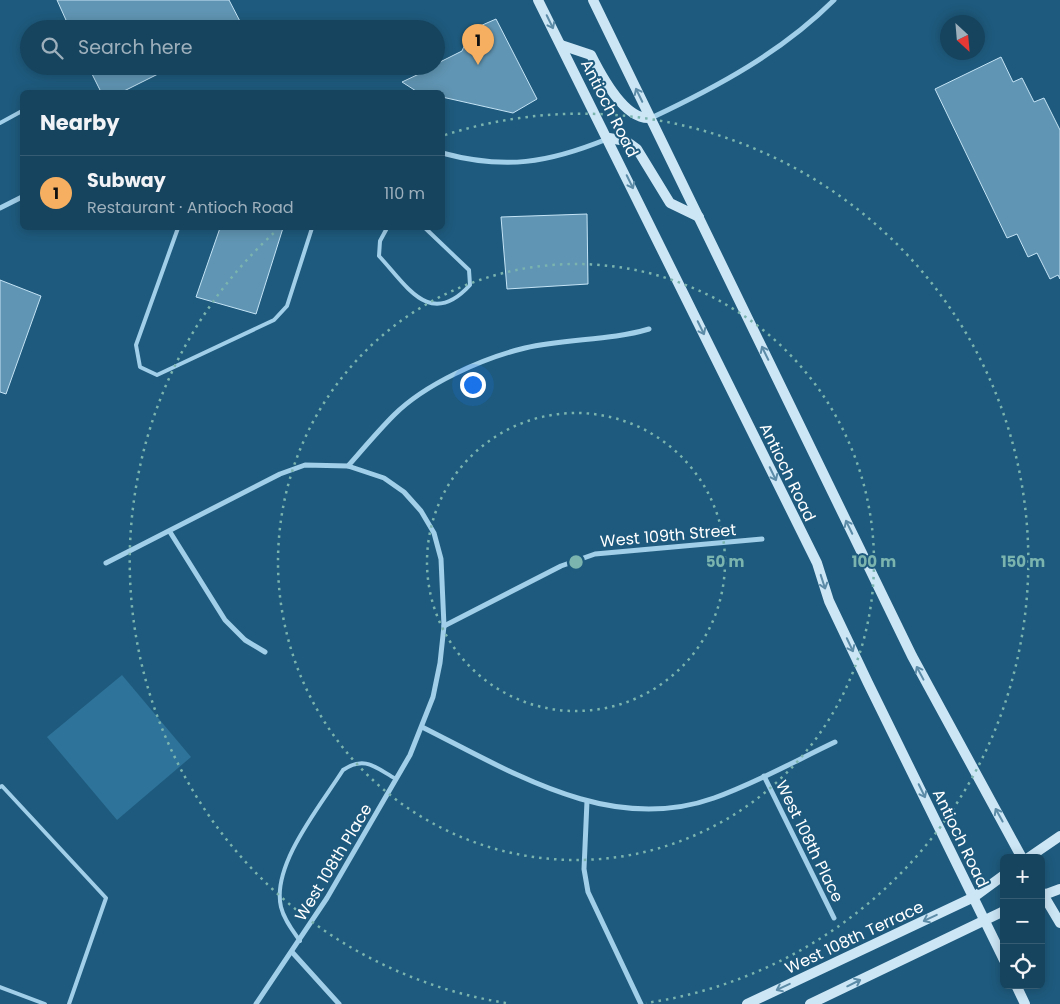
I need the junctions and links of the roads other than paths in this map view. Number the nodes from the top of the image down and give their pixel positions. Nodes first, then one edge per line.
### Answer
1 (538, 0) edge
2 (593, 0) edge
3 (834, 0) edge
4 (561, 45) junction
5 (20, 112) edge
6 (650, 118) junction
7 (0, 123) edge
8 (609, 138) junction
9 (445, 154) edge
10 (20, 198) edge
11 (0, 208) edge
12 (699, 217) junction
13 (177, 230) edge
14 (311, 230) edge
15 (386, 230) edge
16 (427, 230) edge
17 (649, 329) dead end
18 (348, 466) junction
19 (170, 532) junction
20 (762, 539) dead end
21 (106, 563) dead end
22 (444, 626) junction
23 (265, 652) dead end
24 (422, 727) junction
25 (835, 742) dead end
26 (764, 776) junction
27 (396, 779) junction
28 (0, 787) edge
29 (587, 802) junction
30 (1060, 836) edge
31 (1020, 854) edge
32 (1034, 854) edge
33 (1000, 878) edge
34 (1060, 889) edge
35 (1045, 893) edge
36 (974, 897) junction
37 (1045, 899) edge
38 (1000, 913) edge
39 (834, 918) dead end
40 (984, 919) junction
41 (1060, 923) edge
42 (300, 941) junction
43 (292, 952) junction
44 (1000, 952) edge
45 (0, 987) edge
46 (1018, 989) edge
47 (45, 1004) edge
48 (68, 1004) edge
49 (256, 1004) edge
50 (339, 1004) edge
51 (642, 1004) edge
52 (747, 1004) edge
53 (810, 1004) edge
54 (1025, 1004) edge

1 -> 4 main road, Antioch Road
6 -> 2 main road, Antioch Road
3 - 6 street
4 - 6 main road
4 - 8 main road, Antioch Road
5 - 7 lane
6 - 12 main road, Antioch Road
8 - 9 street
8 - 12 main road
8 -> 36 main road, Antioch Road
10 - 11 street
31 -> 12 main road, Antioch Road
13 - 14 lane
15 - 16 lane
17 - 18 street
18 - 19 street, West 108th Place
18 - 22 street, West 108th Place
19 - 21 street, West 108th Place
19 - 23 street
20 - 22 street, West 109th Street
22 - 24 street, West 108th Place
24 - 27 street, West 108th Place
24 - 29 street, West 108th Place
25 - 26 street, West 108th Place
26 - 29 street, West 108th Place
26 - 39 street, West 108th Place
27 - 42 street, West 108th Place
27 - 42 lane
28 - 48 lane
29 - 51 street
30 - 32 main road
33 - 36 main road, West 108th Terrace
34 - 35 main road
36 - 40 main road, Antioch Road
36 -> 52 main road, West 108th Terrace
37 - 41 main road
38 - 40 main road
40 - 44 main road, Antioch Road
53 -> 40 main road
42 - 43 street, West 108th Place
43 - 49 street, West 108th Place
43 - 50 street
45 - 47 lane
46 - 54 main road

